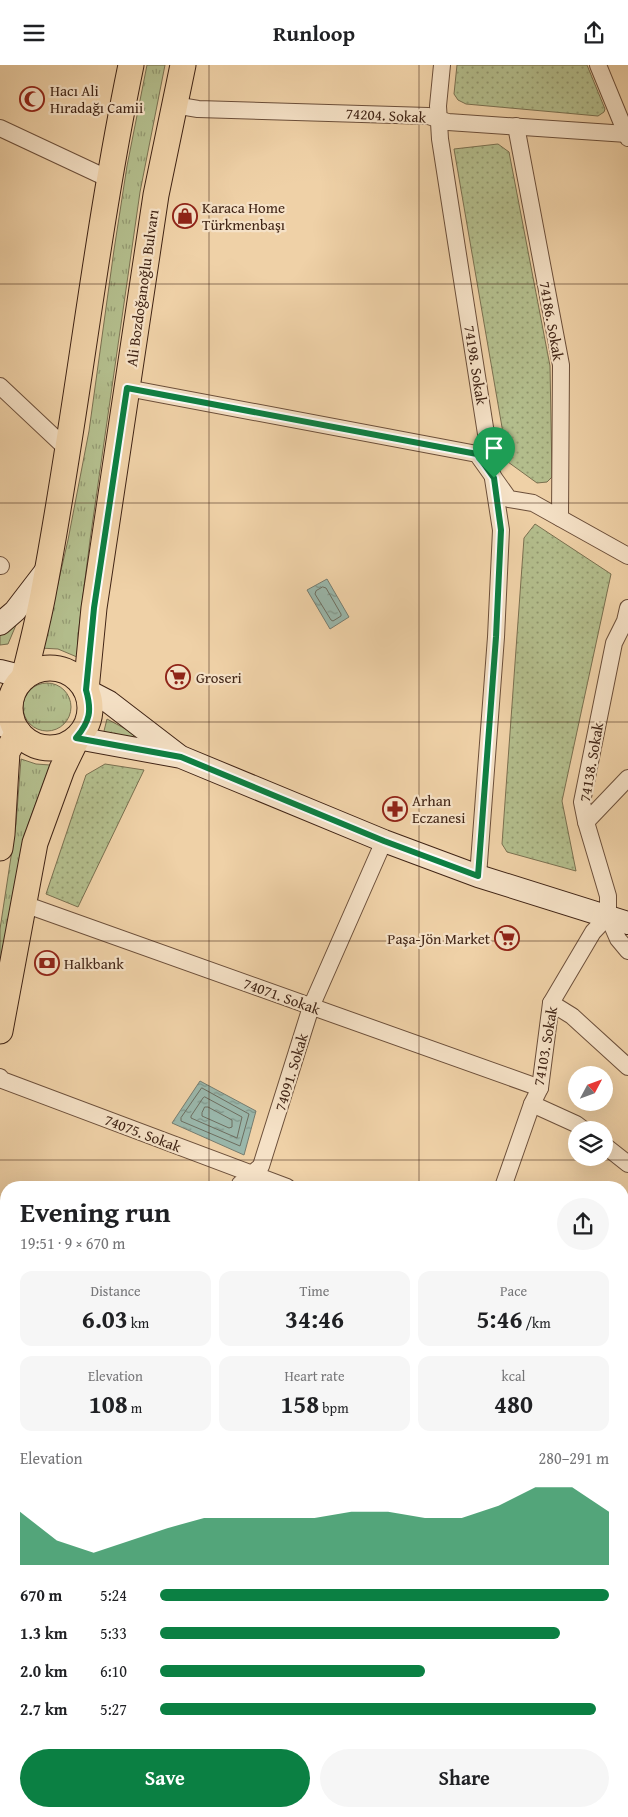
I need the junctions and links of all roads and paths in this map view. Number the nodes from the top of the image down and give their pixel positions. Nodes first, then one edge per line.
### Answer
1 (131, 65) edge
2 (183, 65) edge
3 (442, 65) edge
4 (598, 65) edge
5 (174, 105) junction
6 (438, 119) junction
7 (516, 126) junction
8 (0, 127) edge
9 (627, 136) edge
10 (110, 179) junction
11 (0, 386) edge
12 (127, 388) junction
13 (68, 450) junction
14 (494, 478) junction
15 (560, 518) junction
16 (628, 557) edge
17 (48, 568) junction
18 (627, 618) edge
19 (0, 624) edge
20 (0, 671) edge
21 (24, 677) junction
22 (86, 690) junction
23 (9, 728) edge
24 (76, 738) junction
25 (181, 757) junction
26 (628, 778) edge
27 (586, 823) junction
28 (384, 841) junction
29 (0, 848) edge
30 (478, 876) junction
31 (24, 904) junction
32 (618, 920) edge
33 (628, 951) edge
34 (551, 1003) junction
35 (312, 1007) junction
36 (0, 1031) edge
37 (628, 1067) edge
38 (0, 1077) edge
39 (540, 1088) junction
40 (532, 1104) junction
41 (569, 1121) edge
42 (613, 1152) edge
43 (628, 1164) edge
44 (251, 1174) junction
45 (245, 1181) edge
46 (270, 1181) edge
47 (505, 1181) edge

1 - 10 main road
2 - 5 main road, Ali Bozdoğanoğlu Bulvarı
3 - 6 street, 74198. Sokak
4 - 9 street
5 - 6 street, 74204. Sokak
5 - 12 main road, Ali Bozdoğanoğlu Bulvarı
6 - 7 street, 74204. Sokak
6 - 14 street, 74198. Sokak
7 - 9 street, 74204. Sokak
7 - 15 street, 74186. Sokak
8 - 10 street
10 - 13 main road
11 - 13 street
12 - 14 street
12 - 22 main road, Ali Bozdoğanoğlu Bulvarı
13 - 17 main road
14 - 15 street
14 - 30 street, 74198. Sokak
15 - 16 street
17 - 19 main road
17 - 21 main road
18 - 27 street, 74138. Sokak
20 - 21 main road
21 - 22 main road
21 - 23 main road
22 - 24 main road
22 - 25 main road
23 - 24 main road
23 - 29 main road
24 - 25 main road
24 - 31 main road
25 - 28 main road
26 - 27 street
27 - 32 street, 74138. Sokak
28 - 30 main road
28 - 35 street, 74091. Sokak
30 - 32 main road
31 - 35 street, 74071. Sokak
31 - 36 main road
32 - 33 street
32 - 34 street, 74103. Sokak
34 - 37 street
34 - 39 street, 74103. Sokak
35 - 39 street, 74071. Sokak
35 - 44 street, 74091. Sokak
38 - 44 street, 74075. Sokak
39 - 40 street, 74103. Sokak
40 - 41 street
40 - 47 street, 74103. Sokak
42 - 43 street
44 - 45 street, 74091. Sokak
44 - 46 street, 74075. Sokak

